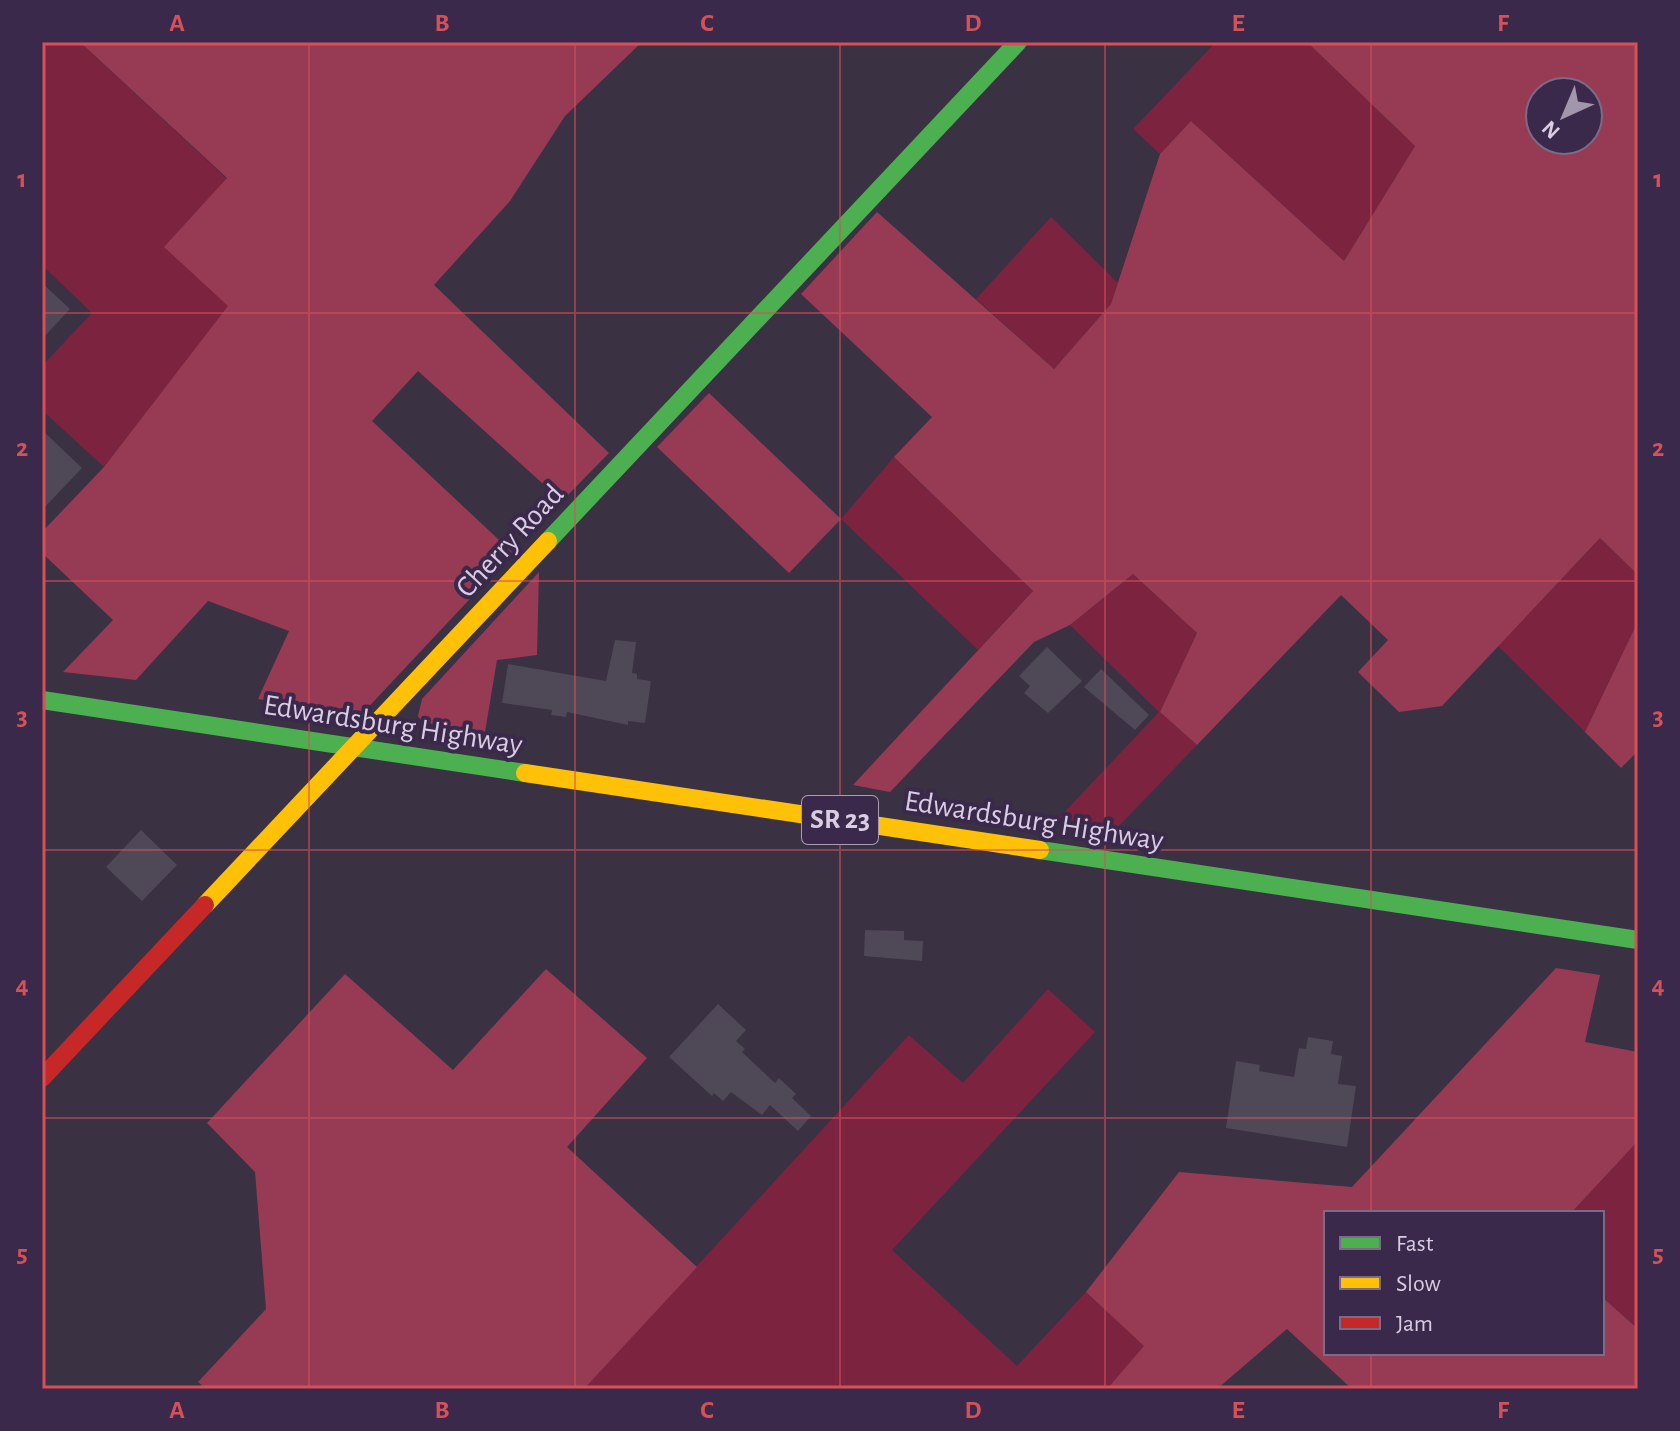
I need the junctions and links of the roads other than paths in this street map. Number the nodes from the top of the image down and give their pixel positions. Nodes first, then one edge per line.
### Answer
1 (1018, 42) edge
2 (42, 700) edge
3 (355, 747) junction
4 (1638, 938) edge
5 (42, 1078) edge

1 - 3 main road, Cherry Road
2 - 3 main road, Edwardsburg Highway / SR 23
3 - 4 main road, Edwardsburg Highway / SR 23
3 - 5 main road, Cherry Road

